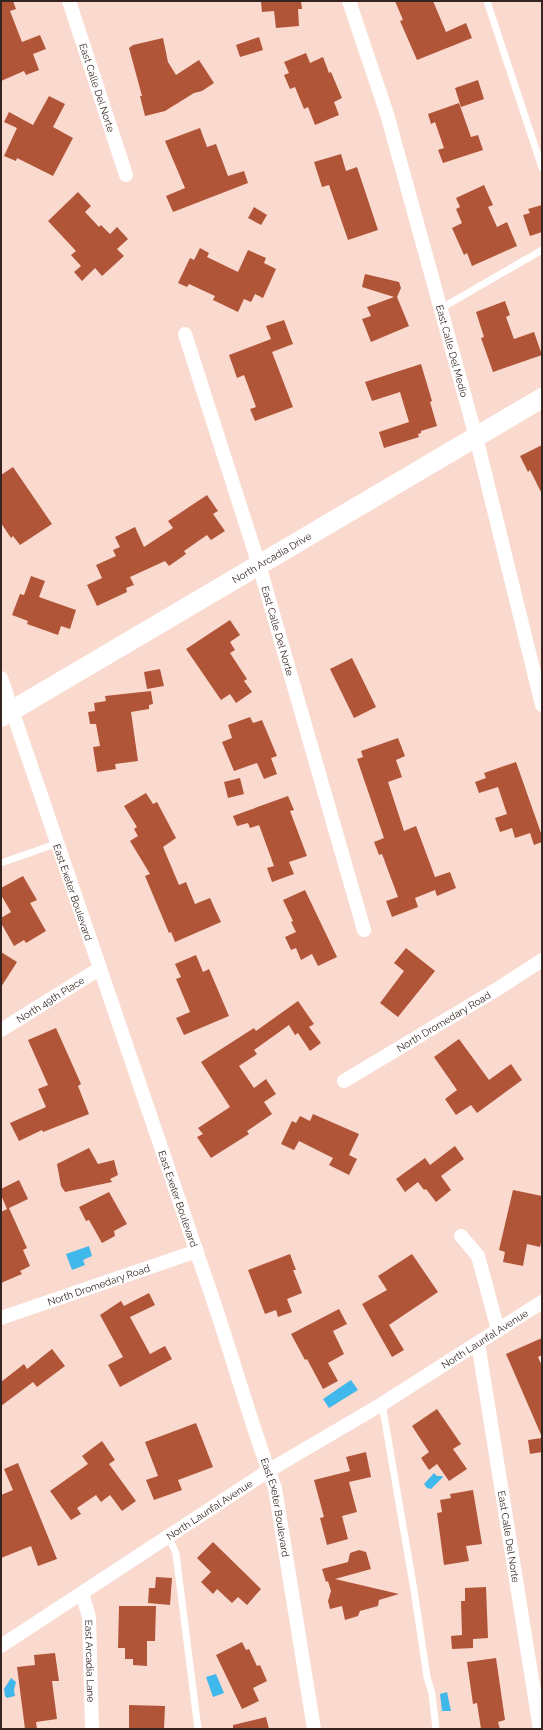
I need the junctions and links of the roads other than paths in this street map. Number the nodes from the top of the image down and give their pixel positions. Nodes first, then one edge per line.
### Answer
1 (69, 1) edge
2 (349, 1) edge
3 (487, 1) edge
4 (542, 168) edge
5 (126, 175) dead end
6 (542, 250) edge
7 (440, 309) junction
8 (185, 334) dead end
9 (542, 398) edge
10 (476, 437) junction
11 (259, 565) junction
12 (1, 678) edge
13 (542, 705) edge
14 (6, 714) edge
15 (58, 844) junction
16 (1, 863) edge
17 (364, 930) dead end
18 (542, 960) edge
19 (99, 969) junction
20 (1, 1030) edge
21 (344, 1081) dead end
22 (462, 1236) dead end
23 (196, 1251) junction
24 (542, 1302) edge
25 (1, 1318) edge
26 (498, 1330) junction
27 (478, 1343) junction
28 (382, 1404) junction
29 (268, 1471) junction
30 (169, 1537) junction
31 (82, 1594) junction
32 (1, 1646) edge
33 (92, 1729) edge
34 (198, 1729) edge
35 (314, 1729) edge
36 (436, 1729) edge
37 (540, 1729) edge

1 - 5 street, East Calle Del Norte
2 - 7 street, East Calle Del Medio
3 - 4 lane
6 - 7 lane
7 - 10 street, East Calle Del Medio
8 - 11 street, East Calle Del Norte
9 - 10 street, North Arcadia Drive
10 - 11 street, North Arcadia Drive
10 - 13 street, East Calle Del Medio
11 - 14 street, North Arcadia Drive
11 - 17 street, East Calle Del Norte
12 - 14 street, East Exeter Boulevard
14 - 15 street, East Exeter Boulevard
15 - 16 lane
15 - 19 street, East Exeter Boulevard
18 - 21 street, North Dromedary Road
19 - 20 street, North 49th Place
19 - 23 street, East Exeter Boulevard
22 - 26 street
23 - 25 street, North Dromedary Road
23 - 29 street, East Exeter Boulevard
24 - 26 street, North Launfal Avenue
26 - 27 street, North Launfal Avenue
27 - 28 street, North Launfal Avenue
27 - 37 street, East Calle Del Norte
28 - 29 street, North Launfal Avenue
28 - 36 lane
29 - 30 street, North Launfal Avenue
29 - 35 street, East Exeter Boulevard
30 - 31 street, North Launfal Avenue
30 - 34 lane
31 - 32 street, North Launfal Avenue
31 - 33 street, East Arcadia Lane

